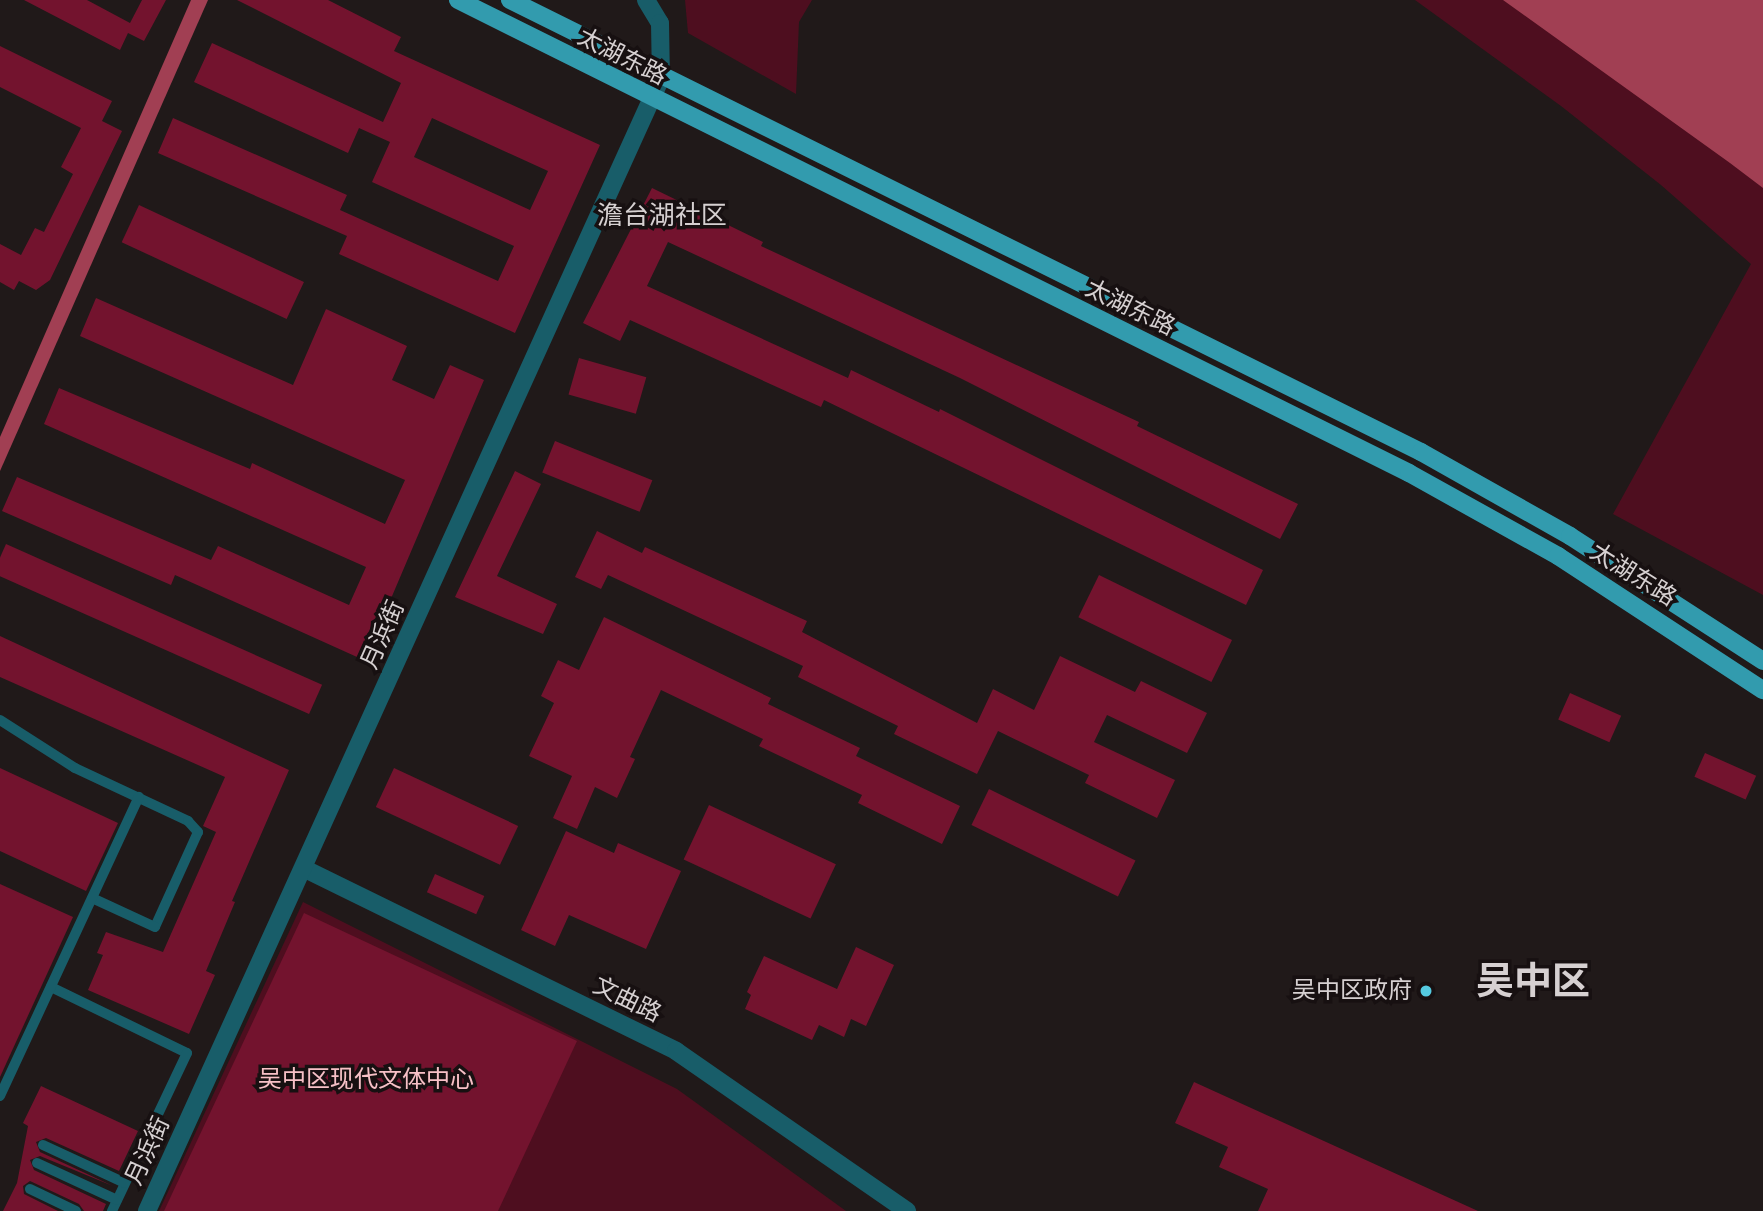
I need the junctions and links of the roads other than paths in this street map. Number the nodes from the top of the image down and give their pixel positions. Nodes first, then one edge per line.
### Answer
1 (458, 0) edge
2 (510, 0) edge
3 (646, 0) edge
4 (662, 78) junction
5 (651, 99) junction
6 (1763, 661) edge
7 (1763, 690) edge
8 (0, 720) edge
9 (139, 797) junction
10 (305, 869) junction
11 (92, 898) junction
12 (51, 987) junction
13 (0, 1096) edge
14 (43, 1145) dead end
15 (37, 1163) dead end
16 (125, 1183) junction
17 (30, 1188) dead end
18 (117, 1200) junction
19 (76, 1211) edge
20 (112, 1211) edge
21 (147, 1211) edge
22 (907, 1211) edge

1 - 5 main road, 太湖东路
2 - 4 main road, 太湖东路
3 - 4 street
4 - 5 street, 月浜街
4 - 6 main road, 太湖东路
5 - 7 main road, 太湖东路
5 - 10 street, 月浜街
8 - 9 lane
9 - 11 lane
9 - 11 lane
10 - 21 street, 月浜街
10 - 22 street, 文曲路
11 - 12 lane
12 - 13 lane
12 - 16 lane
14 - 16 lane
15 - 18 lane
16 - 18 lane
17 - 19 lane
18 - 20 lane

